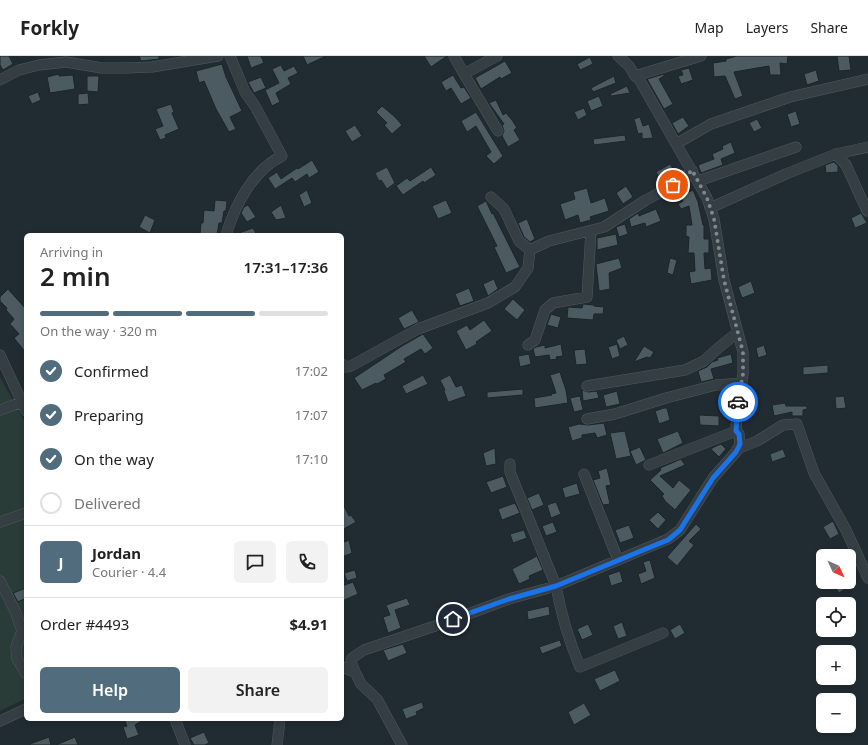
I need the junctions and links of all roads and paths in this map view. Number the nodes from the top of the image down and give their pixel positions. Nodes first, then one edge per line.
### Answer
1 (218, 56) edge
2 (230, 56) edge
3 (454, 56) edge
4 (497, 56) edge
5 (618, 56) edge
6 (701, 56) edge
7 (204, 57) edge
8 (464, 74) junction
9 (635, 76) junction
10 (868, 79) edge
11 (0, 80) edge
12 (498, 131) dead end
13 (676, 144) junction
14 (796, 147) dead end
15 (868, 147) edge
16 (836, 154) junction
17 (692, 170) junction
18 (698, 181) junction
19 (491, 197) dead end
20 (710, 208) junction
21 (867, 211) dead end
22 (591, 231) junction
23 (227, 233) edge
24 (530, 250) junction
25 (738, 332) junction
26 (528, 345) dead end
27 (0, 355) edge
28 (344, 366) edge
29 (742, 383) junction
30 (587, 386) dead end
31 (24, 406) edge
32 (0, 410) edge
33 (587, 419) dead end
34 (736, 431) junction
35 (737, 449) junction
36 (510, 464) dead end
37 (649, 465) dead end
38 (584, 474) dead end
39 (24, 514) edge
40 (0, 522) edge
41 (618, 560) junction
42 (868, 578) edge
43 (0, 581) edge
44 (556, 586) junction
45 (663, 633) dead end
46 (344, 668) edge
47 (24, 671) edge
48 (355, 672) junction
49 (24, 710) edge
50 (0, 721) edge
51 (176, 721) edge
52 (280, 721) edge
53 (185, 745) edge
54 (277, 745) edge
55 (402, 745) edge

1 - 7 street
2 - 23 street
3 - 8 street
4 - 8 street
5 - 9 street
6 - 9 street
7 - 11 street
8 - 12 street
9 - 13 street
10 - 13 street
13 - 17 street
14 - 18 street
15 - 16 street
16 - 20 street
16 - 21 street
17 - 18 street
17 - 22 street
18 - 20 street
19 - 24 street
20 - 25 street
22 - 24 street
22 - 26 street
24 - 28 street
25 - 29 street
25 - 30 street
27 - 31 street
29 - 33 street
29 - 34 street
31 - 32 street
34 - 35 street
34 - 37 street
35 - 41 street
35 - 42 street
36 - 44 street
38 - 41 street
39 - 40 street
41 - 44 street
43 - 47 street
44 - 45 street
44 - 48 street
46 - 48 street
48 - 55 street
49 - 50 street
51 - 53 street
52 - 54 street

